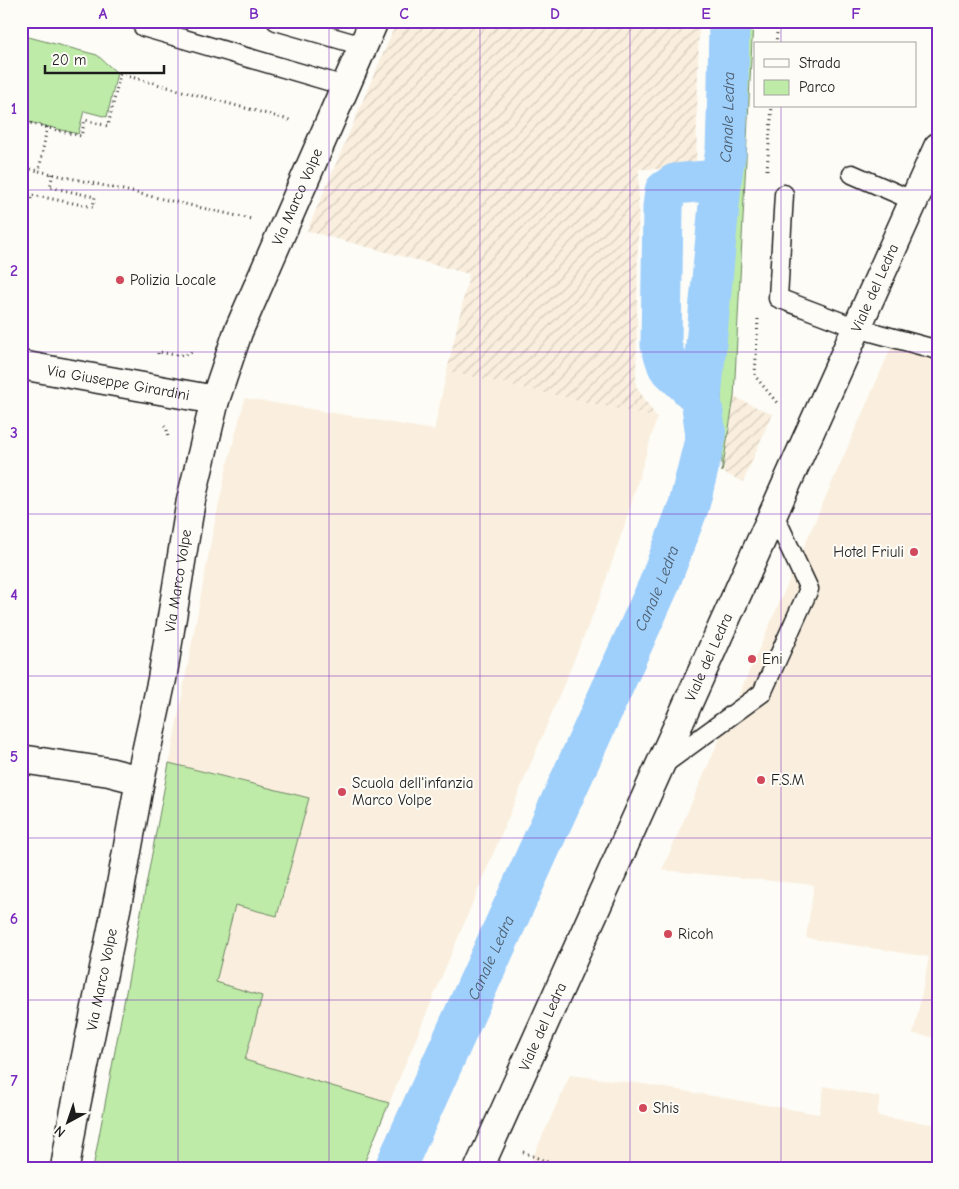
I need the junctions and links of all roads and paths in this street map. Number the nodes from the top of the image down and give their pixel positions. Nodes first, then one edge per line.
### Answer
1 (276, 21) edge
2 (374, 21) edge
3 (778, 21) edge
4 (143, 27) dead end
5 (776, 42) edge
6 (363, 46) junction
7 (345, 86) junction
8 (21, 121) edge
9 (298, 122) dead end
10 (47, 128) junction
11 (938, 147) edge
12 (21, 166) edge
13 (39, 171) junction
14 (53, 173) junction
15 (852, 174) dead end
16 (784, 194) dead end
17 (32, 199) dead end
18 (914, 201) junction
19 (254, 220) dead end
20 (856, 328) junction
21 (938, 350) edge
22 (21, 366) edge
23 (216, 400) junction
24 (774, 512) junction
25 (21, 759) edge
26 (658, 768) junction
27 (140, 780) junction
28 (520, 1151) dead end
29 (65, 1168) edge
30 (479, 1168) edge
31 (562, 1168) edge

1 - 6 lane
2 - 6 main road, Via Marco Volpe
3 - 5 path
4 - 7 lane
6 - 7 main road, Via Marco Volpe
7 - 23 main road, Via Marco Volpe
8 - 10 path
9 - 10 path
10 - 13 path
11 - 18 main road, Viale del Ledra
12 - 13 path
13 - 14 path
14 - 17 path
14 - 19 path
15 - 18 lane
16 - 20 lane
18 - 20 main road, Viale del Ledra
20 - 21 lane
20 - 24 main road, Viale del Ledra
22 - 23 main road, Via Giuseppe Girardini
23 - 27 main road, Via Marco Volpe
24 - 26 main road, Viale del Ledra
24 - 26 lane
25 - 27 main road
26 - 30 main road, Viale del Ledra
27 - 29 main road, Via Marco Volpe
28 - 31 path

